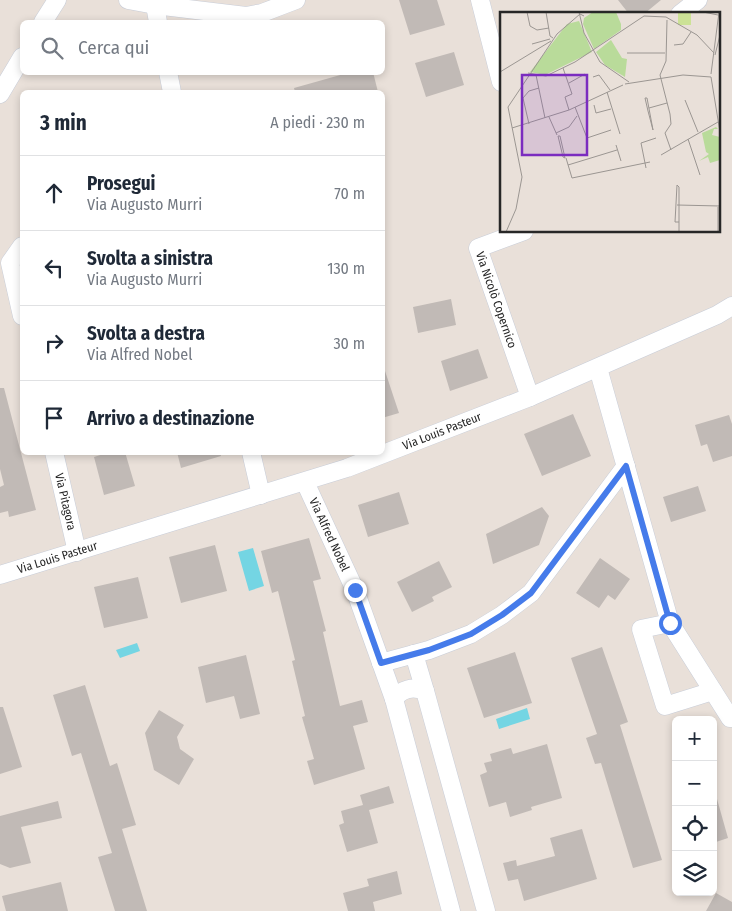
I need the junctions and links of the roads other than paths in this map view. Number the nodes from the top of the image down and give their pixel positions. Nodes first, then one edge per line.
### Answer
1 (57, 0) edge
2 (128, 0) edge
3 (296, 0) edge
4 (480, 0) edge
5 (698, 0) edge
6 (683, 12) edge
7 (156, 14) edge
8 (44, 20) edge
9 (20, 59) edge
10 (169, 75) edge
11 (500, 78) edge
12 (172, 90) edge
13 (0, 94) edge
14 (521, 232) edge
15 (20, 249) edge
16 (732, 306) edge
17 (20, 307) edge
18 (598, 368) junction
19 (530, 397) junction
20 (385, 453) edge
21 (55, 455) edge
22 (252, 455) edge
23 (381, 455) edge
24 (626, 466) junction
25 (305, 482) junction
26 (261, 495) junction
27 (77, 552) junction
28 (0, 575) edge
29 (670, 623) junction
30 (414, 654) junction
31 (381, 663) junction
32 (425, 691) junction
33 (713, 691) junction
34 (394, 699) junction
35 (731, 720) edge
36 (451, 911) edge
37 (486, 911) edge

1 - 8 street
2 - 7 street
3 - 7 street
4 - 11 street
5 - 6 street
9 - 13 street
10 - 12 street
14 - 19 street, Via Nicolò Copernico
15 - 17 street
16 - 18 street, Via Louis Pasteur
18 - 19 street, Via Louis Pasteur
18 - 24 street
19 - 20 street, Via Louis Pasteur
21 - 27 street, Via Pitagora
22 - 26 street
23 - 25 street, Via Louis Pasteur
24 - 29 street
24 - 30 street
25 - 26 street, Via Louis Pasteur
25 - 31 street, Via Alfred Nobel
26 - 27 street, Via Louis Pasteur
27 - 28 street, Via Louis Pasteur
29 - 33 street
29 - 33 street
30 - 31 street
30 - 32 street
31 - 34 street, Via Alfred Nobel
32 - 34 street
32 - 37 street
33 - 35 street
34 - 36 street, Via Alfred Nobel

